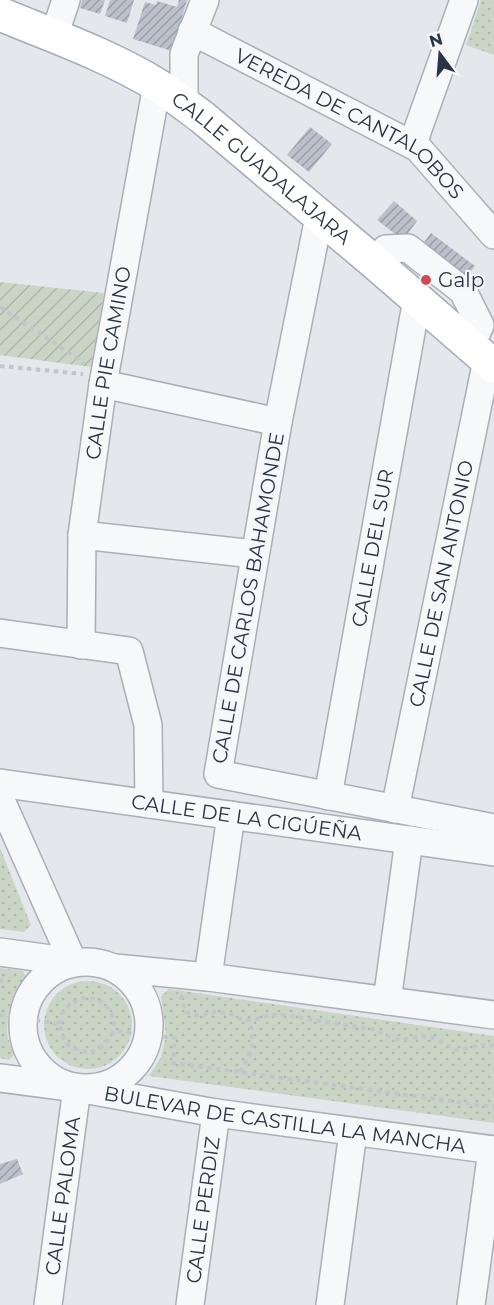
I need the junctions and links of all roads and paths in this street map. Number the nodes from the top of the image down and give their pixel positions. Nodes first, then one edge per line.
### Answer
1 (66, 0) edge
2 (205, 0) edge
3 (464, 0) edge
4 (0, 14) edge
5 (192, 31) junction
6 (54, 36) junction
7 (157, 85) junction
8 (184, 104) junction
9 (413, 146) junction
10 (319, 217) junction
11 (494, 235) edge
12 (374, 262) junction
13 (463, 291) junction
14 (0, 307) edge
15 (427, 307) junction
16 (484, 357) edge
17 (0, 366) edge
18 (104, 380) junction
19 (278, 422) junction
20 (82, 535) junction
21 (254, 554) junction
22 (0, 633) edge
23 (81, 645) junction
24 (0, 783) edge
25 (328, 796) junction
26 (0, 798) edge
27 (149, 804) junction
28 (395, 809) junction
29 (231, 815) junction
30 (494, 828) edge
31 (410, 840) junction
32 (494, 852) edge
33 (0, 952) edge
34 (73, 962) junction
35 (115, 968) junction
36 (196, 976) junction
37 (387, 1001) junction
38 (494, 1015) edge
39 (11, 1017) edge
40 (250, 1020) junction
41 (60, 1024) junction
42 (114, 1030) junction
43 (149, 1035) junction
44 (494, 1046) edge
45 (240, 1071) junction
46 (0, 1078) edge
47 (77, 1088) junction
48 (494, 1107) edge
49 (216, 1113) junction
50 (353, 1132) junction
51 (493, 1150) edge
52 (48, 1305) edge
53 (190, 1305) edge
54 (330, 1305) edge
55 (471, 1305) edge

1 - 6 street
2 - 5 street
3 - 9 street
4 - 6 main road, CALLE GUADALAJARA
5 - 8 street
5 - 9 street, VEREDA DE CANTALOBOS
6 - 7 main road, CALLE GUADALAJARA
7 - 8 main road, CALLE GUADALAJARA
7 - 18 street, CALLE PIE CAMINO
8 - 10 main road, CALLE GUADALAJARA
9 - 11 street, VEREDA DE CANTALOBOS
10 - 12 main road, CALLE GUADALAJARA
10 - 19 street, CALLE DE CARLOS BAHAMONDE
12 - 13 street
12 - 15 main road, CALLE GUADALAJARA
13 - 15 street
13 - 16 street, CALLE DE SAN ANTONIO
14 - 18 path
15 - 16 main road, CALLE GUADALAJARA
15 - 25 street, CALLE DEL SUR
16 - 28 street, CALLE DE SAN ANTONIO
17 - 18 path
18 - 19 street
18 - 20 street, CALLE PIE CAMINO
19 - 21 street, CALLE DE CARLOS BAHAMONDE
20 - 21 street
20 - 23 street, CALLE PIE CAMINO
21 - 25 street, CALLE DE CARLOS BAHAMONDE
22 - 23 street
23 - 27 street
24 - 27 street, CALLE DE LA CIGÚEÑA
25 - 28 street, CALLE DE CARLOS BAHAMONDE
26 - 34 street
27 - 29 street, CALLE DE LA CIGÚEÑA
28 - 30 street, CALLE DE CARLOS BAHAMONDE
29 - 31 street, CALLE DE LA CIGÚEÑA
29 - 36 street
31 - 32 street, CALLE DE LA CIGÚEÑA
31 - 37 street
33 - 34 street
34 - 35 street
34 - 39 street
35 - 36 street
35 - 43 street, BULEVAR DE CASTILLA LA MANCHA
36 - 37 street
36 - 40 path
37 - 38 street
39 - 41 path
39 - 47 street, BULEVAR DE CASTILLA LA MANCHA
40 - 44 path
40 - 45 path
41 - 42 path
41 - 42 path
42 - 43 path
43 - 45 path
43 - 47 street, BULEVAR DE CASTILLA LA MANCHA
45 - 48 path
46 - 47 street, BULEVAR DE CASTILLA LA MANCHA
47 - 49 street, BULEVAR DE CASTILLA LA MANCHA
47 - 52 street, CALLE PALOMA
49 - 50 street, BULEVAR DE CASTILLA LA MANCHA
49 - 53 street, CALLE PERDIZ
50 - 51 street, BULEVAR DE CASTILLA LA MANCHA
50 - 54 street
51 - 55 street

